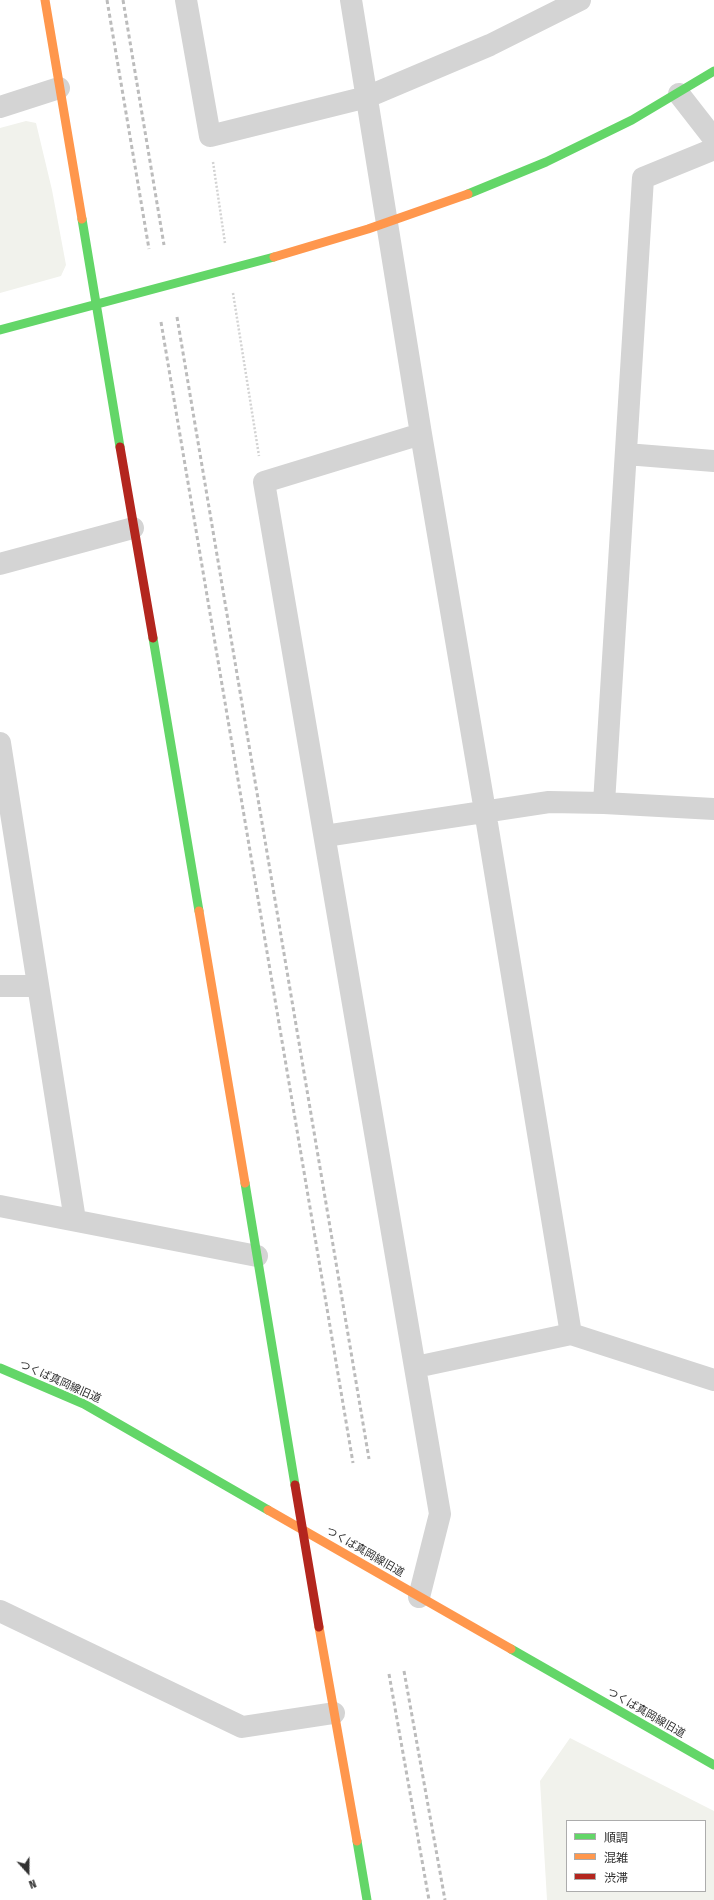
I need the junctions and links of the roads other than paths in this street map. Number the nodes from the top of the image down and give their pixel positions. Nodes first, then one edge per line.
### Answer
1 (45, 0) edge
2 (186, 0) edge
3 (351, 0) edge
4 (580, 0) edge
5 (714, 71) edge
6 (59, 88) junction
7 (679, 94) junction
8 (367, 96) junction
9 (0, 107) edge
10 (714, 139) edge
11 (714, 149) edge
12 (386, 223) junction
13 (97, 303) junction
14 (0, 330) edge
15 (421, 434) junction
16 (626, 454) junction
17 (714, 461) edge
18 (133, 528) junction
19 (0, 564) edge
20 (1, 753) edge
21 (604, 803) junction
22 (714, 810) edge
23 (485, 811) junction
24 (325, 836) junction
25 (0, 986) edge
26 (38, 986) junction
27 (0, 1206) edge
28 (75, 1220) junction
29 (257, 1256) junction
30 (571, 1334) junction
31 (416, 1367) junction
32 (0, 1368) edge
33 (714, 1380) edge
34 (302, 1530) junction
35 (419, 1597) junction
36 (0, 1611) edge
37 (334, 1713) junction
38 (714, 1765) edge
39 (366, 1900) edge

1 - 6 street
2 - 8 street
3 - 8 street
4 - 8 street
5 - 7 street
6 - 9 street
6 - 13 street
7 - 10 street
7 - 12 street
8 - 12 street
11 - 16 street
12 - 13 street
12 - 15 street
13 - 14 street
13 - 18 street
15 - 23 street
15 - 24 street
16 - 17 street
16 - 21 street
18 - 19 street
18 - 29 street
20 - 26 street
21 - 22 street
21 - 23 street
23 - 24 street
23 - 30 street
24 - 31 street
25 - 26 street
26 - 28 street
27 - 28 street
28 - 29 street
29 - 34 street
30 - 31 street
30 - 33 street
31 - 35 street
32 - 34 street, つくば真岡線旧道
34 - 35 street, つくば真岡線旧道
34 - 37 street
35 - 38 street, つくば真岡線旧道
36 - 37 street
37 - 39 street

